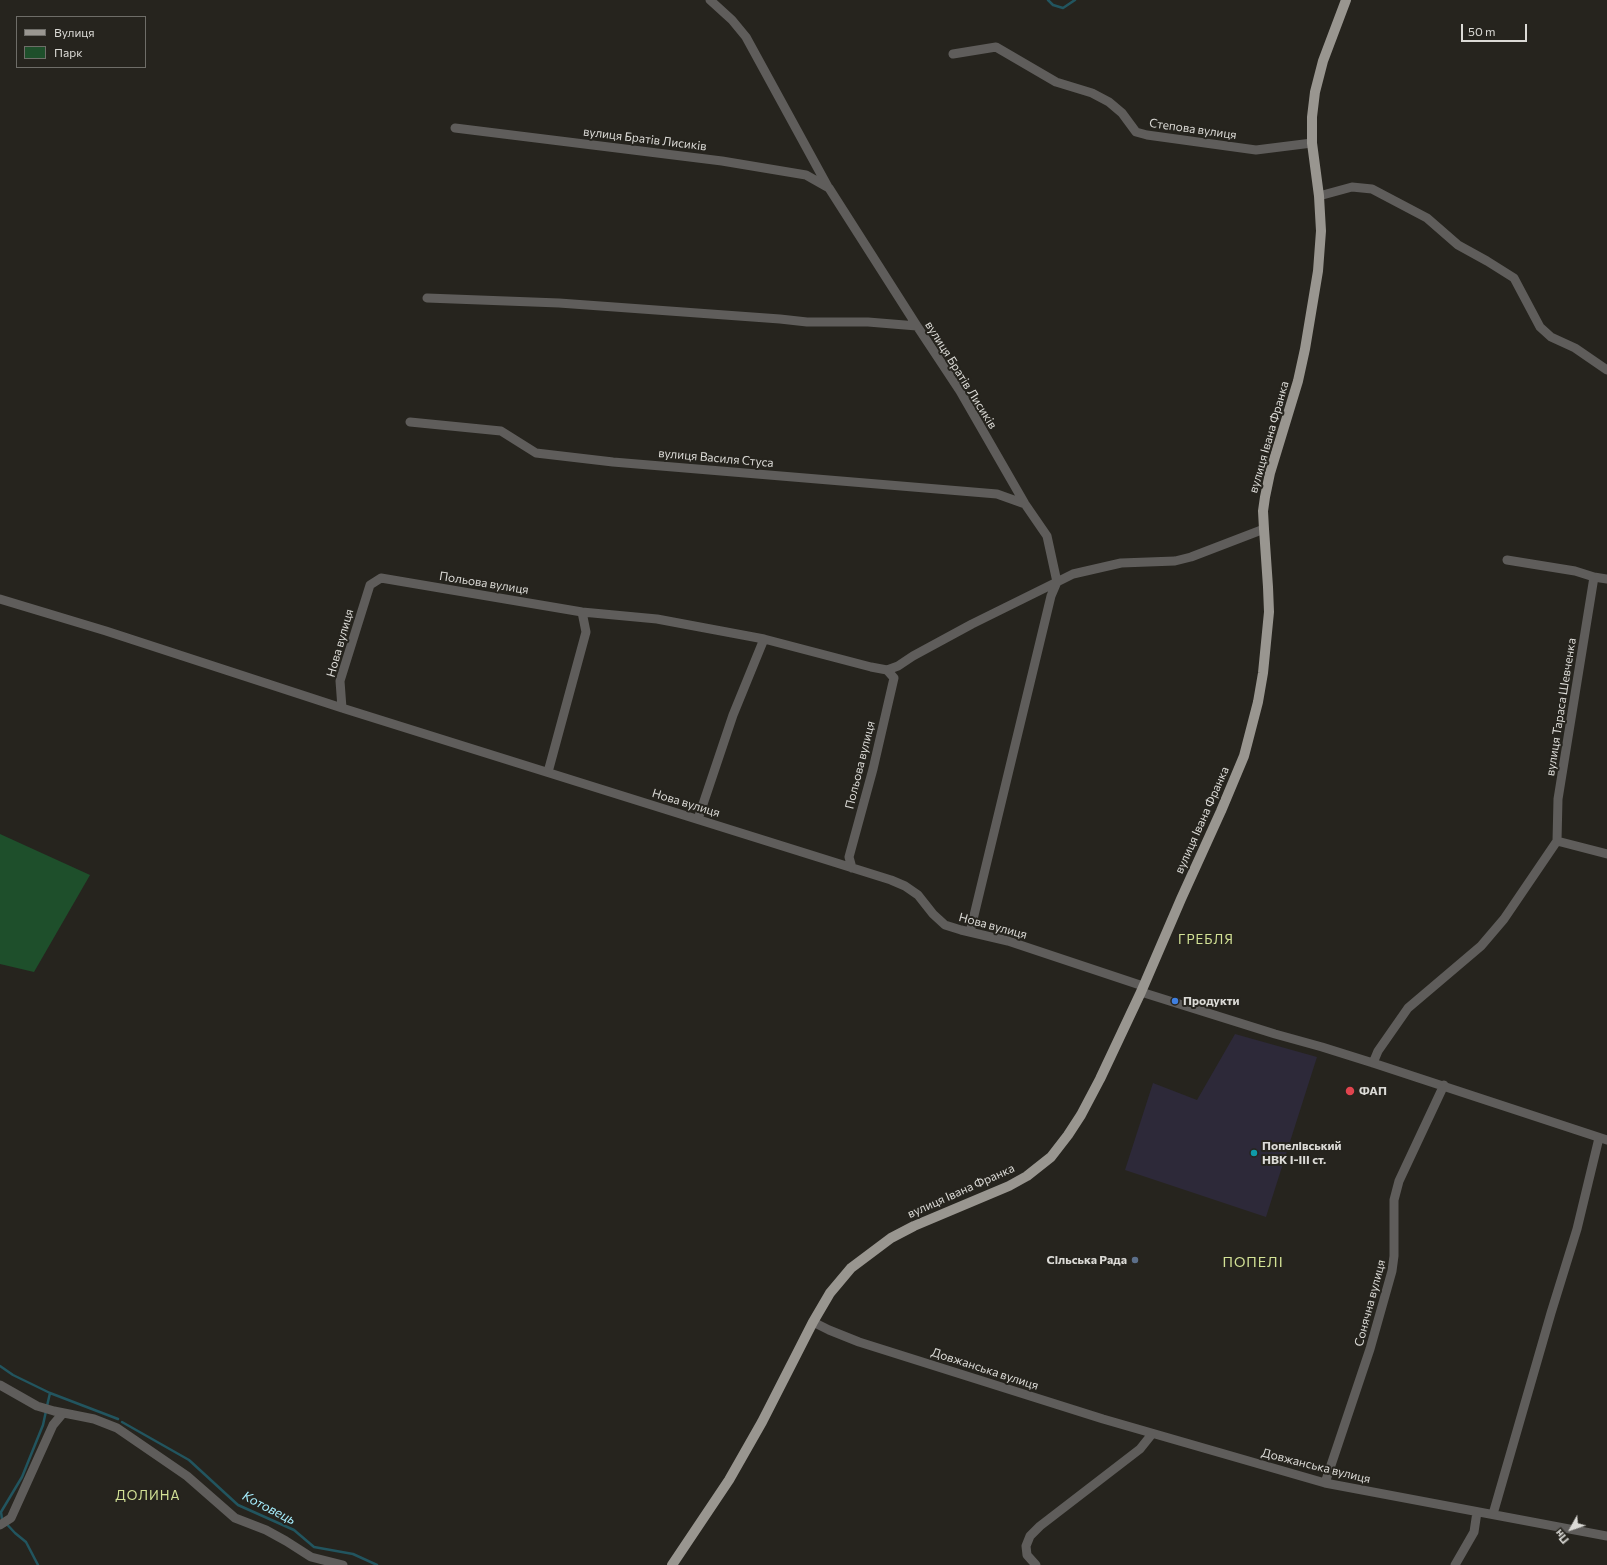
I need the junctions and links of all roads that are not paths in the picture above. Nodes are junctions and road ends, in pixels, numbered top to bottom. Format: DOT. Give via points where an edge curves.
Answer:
graph roads {
  1 [pos="710,0"];
  2 [pos="1346,0"];
  3 [pos="953,54"];
  4 [pos="455,128"];
  5 [pos="1312,143"];
  6 [pos="829,188"];
  7 [pos="1319,196"];
  8 [pos="427,298"];
  9 [pos="917,326"];
  10 [pos="1607,370"];
  11 [pos="410,422"];
  12 [pos="1024,504"];
  13 [pos="1264,529"];
  14 [pos="1507,560"];
  15 [pos="381,578"];
  16 [pos="1594,578"];
  17 [pos="1607,579"];
  18 [pos="1057,582"];
  19 [pos="0,599"];
  20 [pos="582,612"];
  21 [pos="764,639"];
  22 [pos="898,666"];
  23 [pos="887,670"];
  24 [pos="894,678"];
  25 [pos="342,708"];
  26 [pos="548,772"];
  27 [pos="698,819"];
  28 [pos="1557,841"];
  29 [pos="1607,854"];
  30 [pos="852,868"];
  31 [pos="970,932"];
  32 [pos="1142,989"];
  33 [pos="1373,1063"];
  34 [pos="1444,1085"];
  35 [pos="1603,1139"];
  36 [pos="813,1322"];
  37 [pos="0,1384"];
  38 [pos="59,1412"];
  39 [pos="1152,1434"];
  40 [pos="1325,1482"];
  41 [pos="1477,1512"];
  42 [pos="1493,1514"];
  43 [pos="4,1523"];
  44 [pos="1607,1536"];
  45 [pos="343,1565"];
  46 [pos="672,1565"];
  47 [pos="1036,1565"];
  48 [pos="1455,1565"];
  1 -- 6 [label="street, вулиця Братів Лисиків" via="746,37"];
  2 -- 5 [label="main road, вулиця Івана Франка" via="1323,61 1315,92"];
  3 -- 5 [label="street, Степова вулиця" via="996,47 1056,82 1092,93 1109,102 1122,112 1136,132 1147,135 1256,150"];
  4 -- 6 [label="street, вулиця Братів Лисиків" via="722,161 806,175"];
  5 -- 7 [label="main road, вулиця Івана Франка"];
  6 -- 9 [label="street, вулиця Братів Лисиків"];
  7 -- 10 [label="street" via="1352,187 1372,189 1428,218 1458,245 1514,278 1540,327 1551,337 1575,348"];
  7 -- 13 [label="main road, вулиця Івана Франка" via="1321,230 1318,271 1298,381 1270,473 1263,511"];
  8 -- 9 [label="street" via="559,303 807,322 868,322"];
  9 -- 12 [label="street, вулиця Братів Лисиків" via="960,390"];
  11 -- 12 [label="street, вулиця Василя Стуса" via="501,431 536,453 997,494"];
  12 -- 18 [label="street, вулиця Братів Лисиків" via="1047,536"];
  13 -- 18 [label="street" via="1191,557 1175,561 1121,563 1092,568"];
  13 -- 32 [label="main road, вулиця Івана Франка" via="1268,612 1263,673 1253,724 1244,756 1221,811"];
  14 -- 16 [label="street" via="1575,571"];
  15 -- 20 [label="street, Польова вулиця"];
  15 -- 25 [label="street, Нова вулиця" via="370,585 340,681"];
  16 -- 17 [label="street"];
  16 -- 28 [label="street, вулиця Тараса Шевченка" via="1558,798"];
  18 -- 22 [label="street" via="972,624"];
  18 -- 31 [label="street" via="1049,604"];
  19 -- 25 [label="street"];
  20 -- 21 [label="street, Польова вулиця" via="657,619"];
  20 -- 26 [label="street" via="586,632"];
  21 -- 23 [label="street, Польова вулиця"];
  21 -- 27 [label="street" via="733,715"];
  22 -- 23 [label="street"];
  22 -- 24 [label="street, Польова вулиця"];
  23 -- 24 [label="street"];
  24 -- 30 [label="street, Польова вулиця" via="849,857"];
  25 -- 26 [label="street, Нова вулиця"];
  26 -- 27 [label="street, Нова вулиця"];
  27 -- 30 [label="street, Нова вулиця"];
  28 -- 29 [label="street"];
  28 -- 33 [label="street" via="1504,919 1481,946 1408,1008 1378,1051"];
  30 -- 31 [label="street, Нова вулиця" via="905,886 918,895 945,925"];
  31 -- 32 [label="street, Нова вулиця" via="1008,942"];
  32 -- 33 [label="street" via="1274,1034"];
  32 -- 36 [label="main road, вулиця Івана Франка" via="1084,1109 1051,1157 1009,1186 914,1226 892,1238 851,1268 830,1293"];
  33 -- 34 [label="street"];
  34 -- 35 [label="street"];
  34 -- 40 [label="street, Сонячна вулиця" via="1399,1181 1394,1200 1392,1271 1370,1350"];
  35 -- 42 [label="street"];
  36 -- 39 [label="street, Довжанська вулиця" via="859,1342"];
  36 -- 46 [label="main road, вулиця Івана Франка" via="729,1480"];
  37 -- 38 [label="street" via="37,1406"];
  38 -- 43 [label="street" via="11,1518"];
  38 -- 45 [label="street" via="94,1419 116,1428 187,1476 235,1518 266,1530 311,1557"];
  39 -- 40 [label="street, Довжанська вулиця"];
  39 -- 47 [label="street" via="1140,1449 1030,1536 1026,1546 1028,1555"];
  40 -- 41 [label="street, Довжанська вулиця"];
  41 -- 42 [label="street, Довжанська вулиця"];
  41 -- 48 [label="street" via="1474,1532"];
  42 -- 44 [label="street, Довжанська вулиця"];
}
